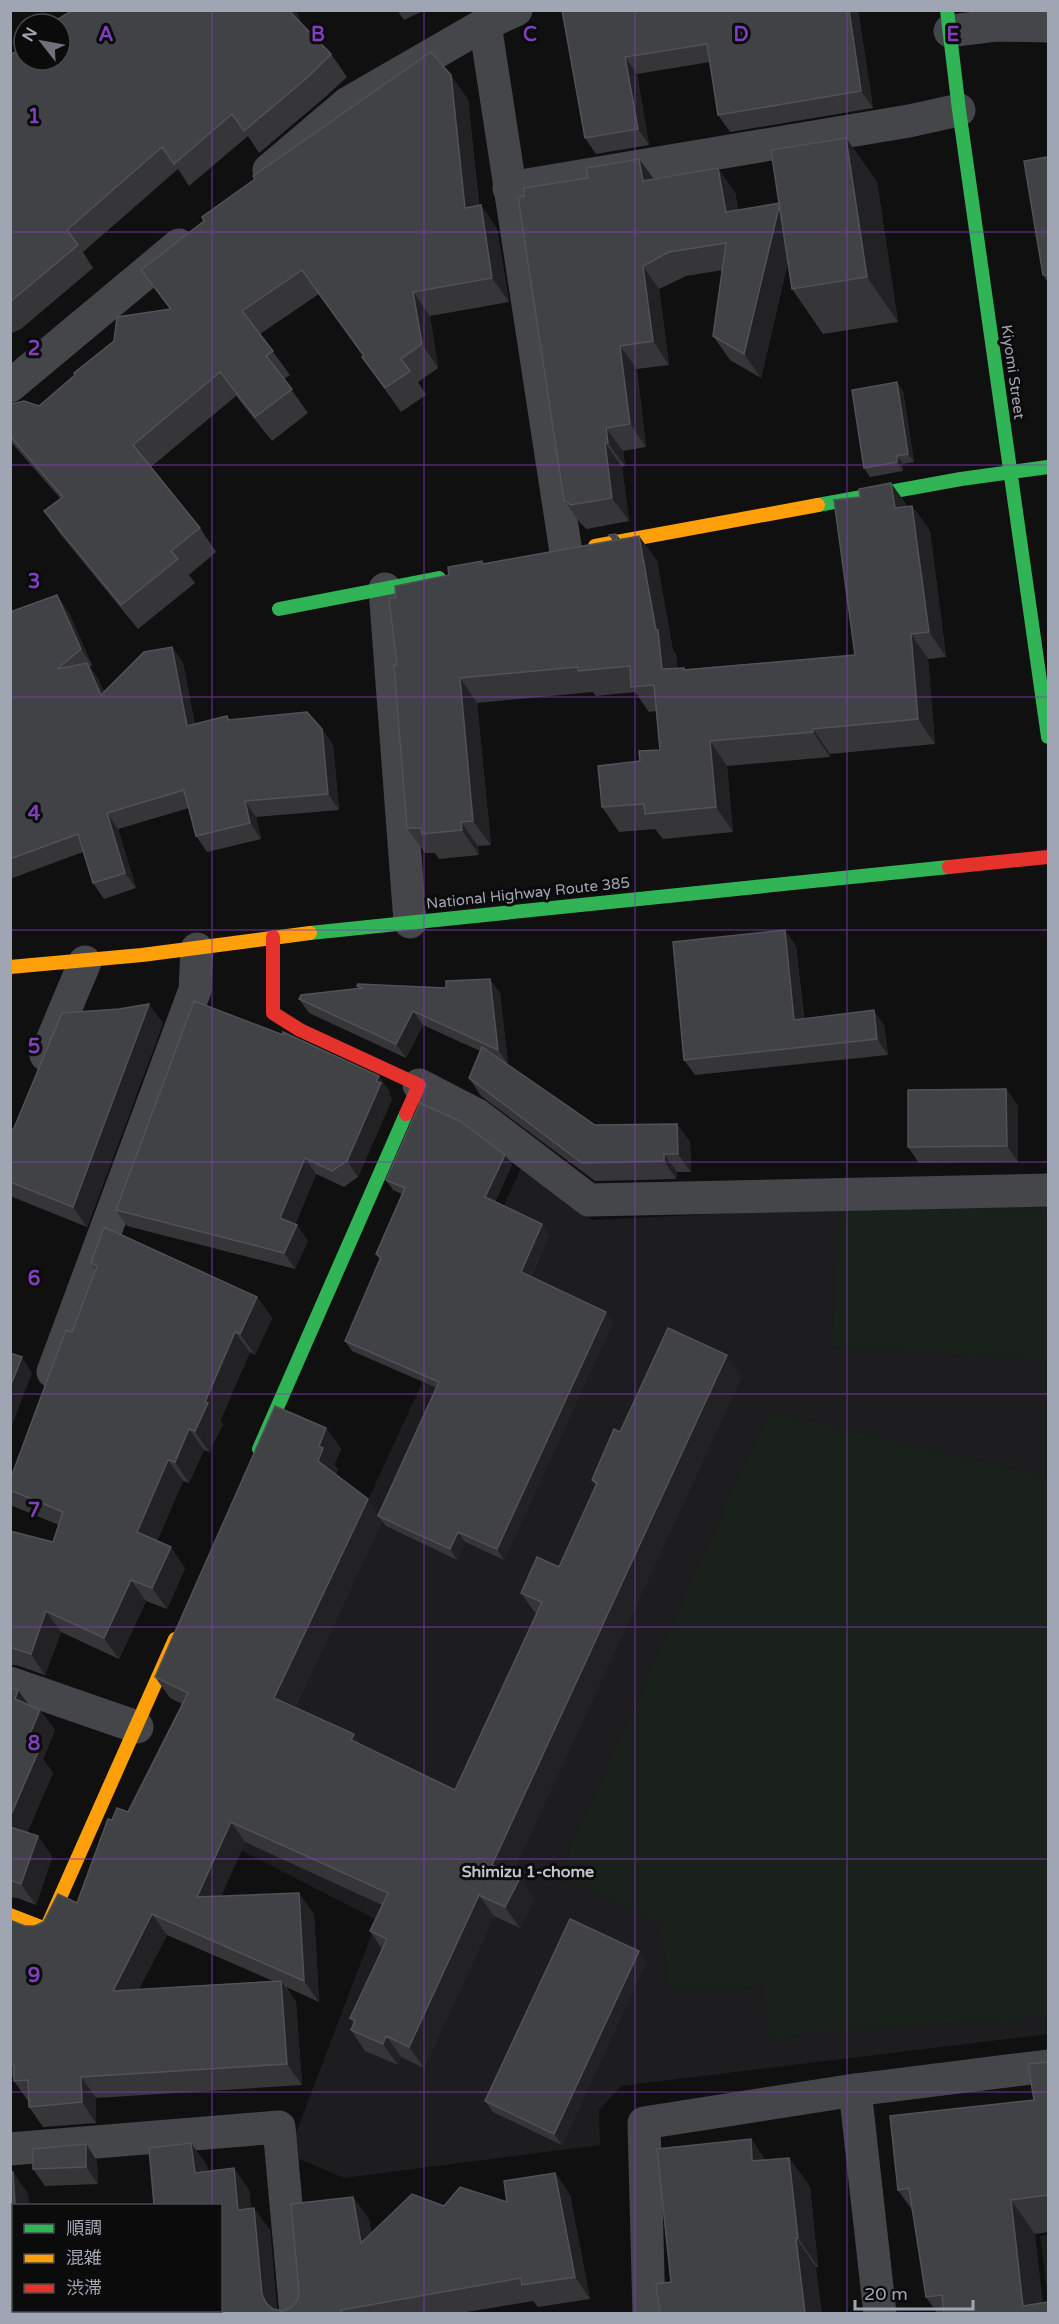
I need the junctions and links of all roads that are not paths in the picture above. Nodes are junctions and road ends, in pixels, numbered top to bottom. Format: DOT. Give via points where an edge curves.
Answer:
graph roads {
  1 [pos="516,10"];
  2 [pos="949,21"];
  3 [pos="484,24"];
  4 [pos="1048,26"];
  5 [pos="958,110"];
  6 [pos="248,187"];
  7 [pos="509,188"];
  8 [pos="202,226"];
  9 [pos="10,386"];
  10 [pos="1048,466"];
  11 [pos="1010,471"];
  12 [pos="561,553"];
  13 [pos="453,575"];
  14 [pos="385,589"];
  15 [pos="279,609"];
  16 [pos="1048,737"];
  17 [pos="1048,857"];
  18 [pos="410,922"];
  19 [pos="273,937"];
  20 [pos="197,949"];
  21 [pos="85,962"];
  22 [pos="10,967"];
  23 [pos="419,1085"];
  24 [pos="33,1087"];
  25 [pos="1048,1190"];
  26 [pos="43,1397"];
  27 [pos="252,1466"];
  28 [pos="180,1629"];
  29 [pos="10,1683"];
  30 [pos="137,1726"];
  31 [pos="10,1915"];
  32 [pos="1048,2066"];
  33 [pos="855,2090"];
  34 [pos="10,2149"];
  35 [pos="296,2313"];
  36 [pos="649,2313"];
  37 [pos="880,2313"];
  1 -- 3 [label="street"];
  2 -- 4 [label="street"];
  2 -- 5 [label="main road, Kiyomi Street"];
  3 -- 6 [label="street" via="348,103"];
  3 -- 7 [label="street"];
  5 -- 7 [label="street"];
  5 -- 11 [label="main road, Kiyomi Street"];
  7 -- 12 [label="street"];
  8 -- 9 [label="street"];
  10 -- 11 [label="main road"];
  11 -- 12 [label="main road"];
  11 -- 16 [label="main road, Kiyomi Street"];
  13 -- 14 [label="main road"];
  14 -- 15 [label="main road"];
  14 -- 18 [label="street"];
  17 -- 18 [label="main road, National Highway Route 385"];
  18 -- 19 [label="main road, National Highway Route 385"];
  19 -- 20 [label="main road, National Highway Route 385"];
  19 -- 23 [label="main road" via="273,1012 300,1030"];
  20 -- 21 [label="main road, National Highway Route 385"];
  20 -- 26 [label="street" via="195,990"];
  21 -- 22 [label="main road, National Highway Route 385"];
  21 -- 24 [label="street"];
  23 -- 25 [label="street" via="477,1115 589,1200"];
  23 -- 27 [label="main road"];
  28 -- 30 [label="main road"];
  29 -- 30 [label="street"];
  30 -- 31 [label="main road" via="46,1929"];
  32 -- 33 [label="street"];
  33 -- 36 [label="street" via="644,2123"];
  33 -- 37 [label="street"];
  34 -- 35 [label="street" via="279,2127"];
}
